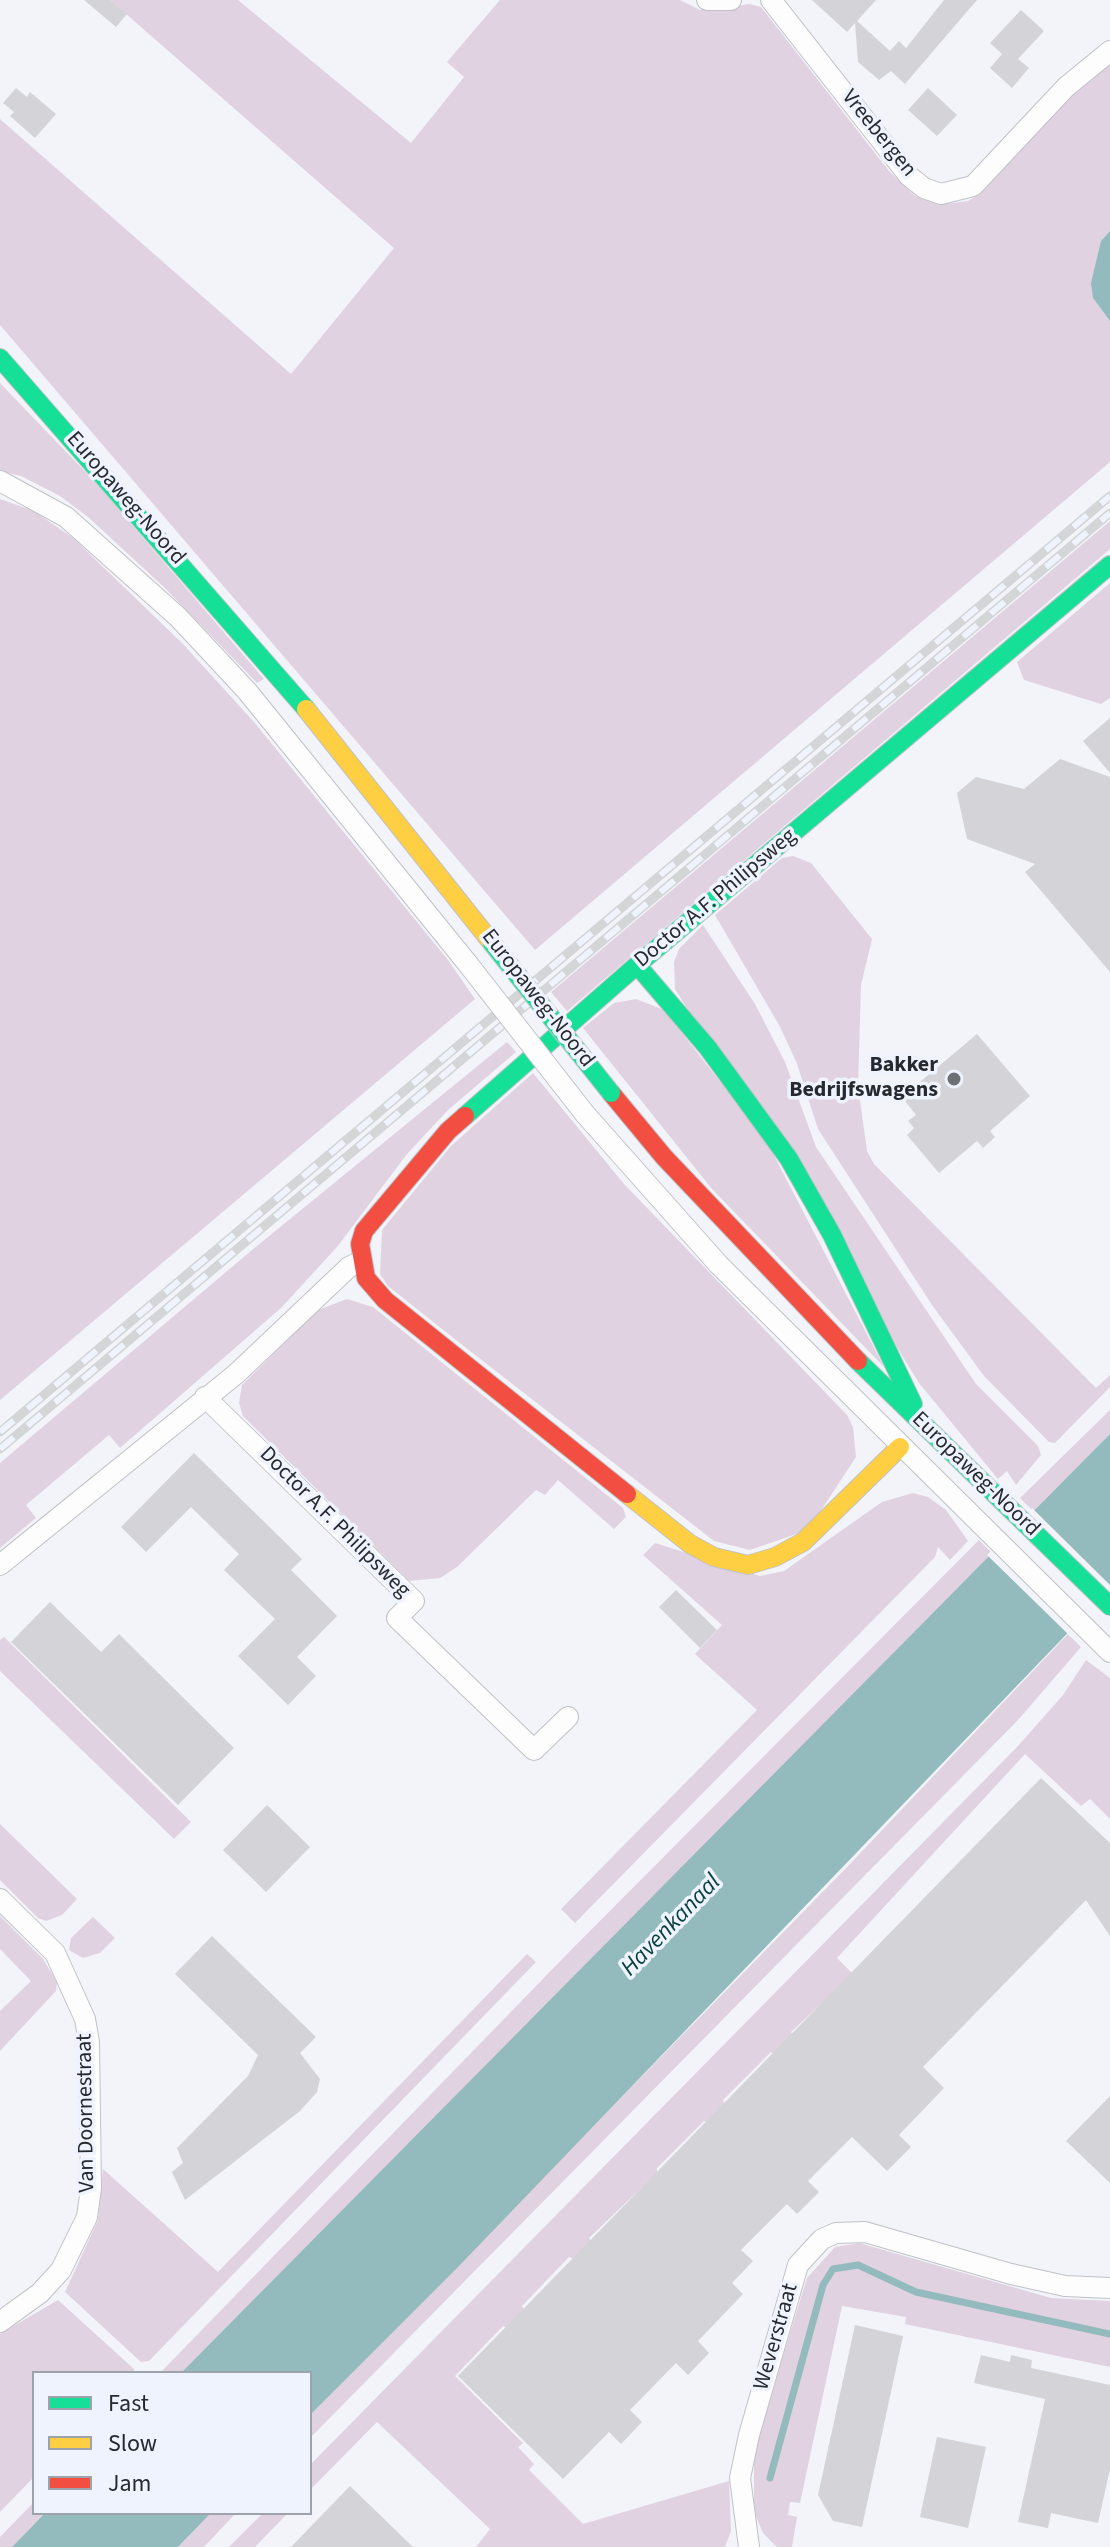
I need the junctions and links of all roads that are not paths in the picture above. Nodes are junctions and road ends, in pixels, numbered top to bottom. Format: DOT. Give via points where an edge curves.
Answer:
graph roads {
  1 [pos="707,0"];
  2 [pos="731,0"];
  3 [pos="771,0"];
  4 [pos="1110,51"];
  5 [pos="0,358"];
  6 [pos="0,481"];
  7 [pos="1110,565"];
  8 [pos="637,965"];
  9 [pos="361,1261"];
  10 [pos="205,1397"];
  11 [pos="923,1424"];
  12 [pos="900,1447"];
  13 [pos="0,1565"];
  14 [pos="1110,1606"];
  15 [pos="1110,1652"];
  16 [pos="568,1717"];
  17 [pos="0,1899"];
  18 [pos="1110,2288"];
  19 [pos="0,2322"];
  20 [pos="749,2547"];
  1 -- 2 [label="street"];
  3 -- 4 [label="street, Vreebergen" via="909,176 941,194 973,186 1066,87"];
  5 -- 11 [label="main road, Europaweg-Noord, bridge" via="267,661 611,1093 744,1244"];
  6 -- 12 [label="street, Europaweg-Noord, bridge" via="66,517 178,617 247,691 585,1114 719,1265"];
  7 -- 8 [label="main road, Doctor A.F. Philipsweg"];
  8 -- 9 [label="main road, Doctor A.F. Philipsweg" via="448,1131 364,1231"];
  8 -- 11 [label="main road" via="708,1048 789,1159 832,1235"];
  9 -- 10 [label="street"];
  9 -- 12 [label="main road" via="371,1287 385,1300 690,1544 714,1557 748,1565 803,1542"];
  10 -- 13 [label="street"];
  10 -- 16 [label="street, Doctor A.F. Philipsweg" via="414,1601 397,1618 534,1750"];
  11 -- 14 [label="main road, Europaweg-Noord"];
  12 -- 15 [label="street, Europaweg-Noord"];
  17 -- 19 [label="street, Van Doornestraat" via="55,1953 85,2019 91,2188 87,2217 61,2270"];
  18 -- 20 [label="street, Weverstraat" via="1065,2286 1011,2274 865,2232 822,2239 798,2265 749,2435 740,2478"];
}
